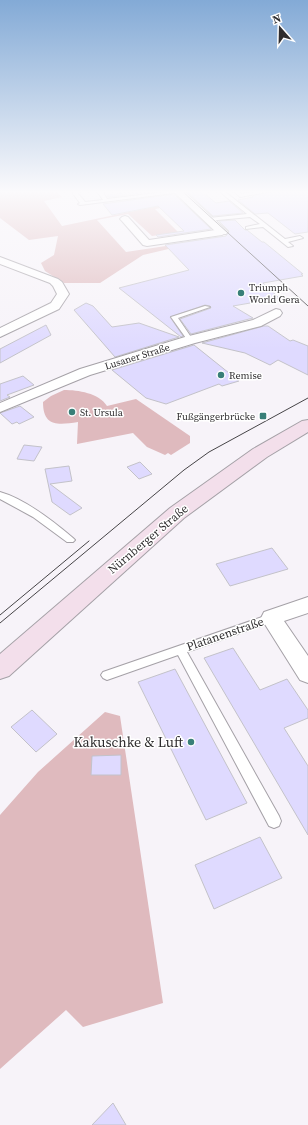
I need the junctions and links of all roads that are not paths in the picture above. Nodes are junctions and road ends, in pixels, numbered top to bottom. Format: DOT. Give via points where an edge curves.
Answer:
graph roads {
  1 [pos="286,244"];
  2 [pos="290,246"];
  3 [pos="0,260"];
  4 [pos="207,307"];
  5 [pos="276,312"];
  6 [pos="0,333"];
  7 [pos="190,340"];
  8 [pos="0,408"];
  9 [pos="308,425"];
  10 [pos="0,495"];
  11 [pos="70,540"];
  12 [pos="308,605"];
  13 [pos="271,618"];
  14 [pos="180,649"];
  15 [pos="0,668"];
  16 [pos="308,674"];
  17 [pos="107,675"];
  18 [pos="274,821"];
  1 -- 2 [label="lane"];
  3 -- 6 [label="street" via="54,281 63,294 55,306"];
  4 -- 7 [label="lane" via="174,317"];
  5 -- 7 [label="street, Lusaner Straße" via="257,322"];
  7 -- 8 [label="street, Lusaner Straße" via="85,372"];
  9 -- 15 [label="main road, Nürnberger Straße" via="260,454 178,513"];
  10 -- 11 [label="lane" via="42,517"];
  12 -- 13 [label="street, Platanenstraße"];
  13 -- 14 [label="lane, Platanenstraße"];
  13 -- 16 [label="street, Platanenstraße"];
  14 -- 17 [label="lane, Platanenstraße"];
  14 -- 18 [label="lane"];
}
